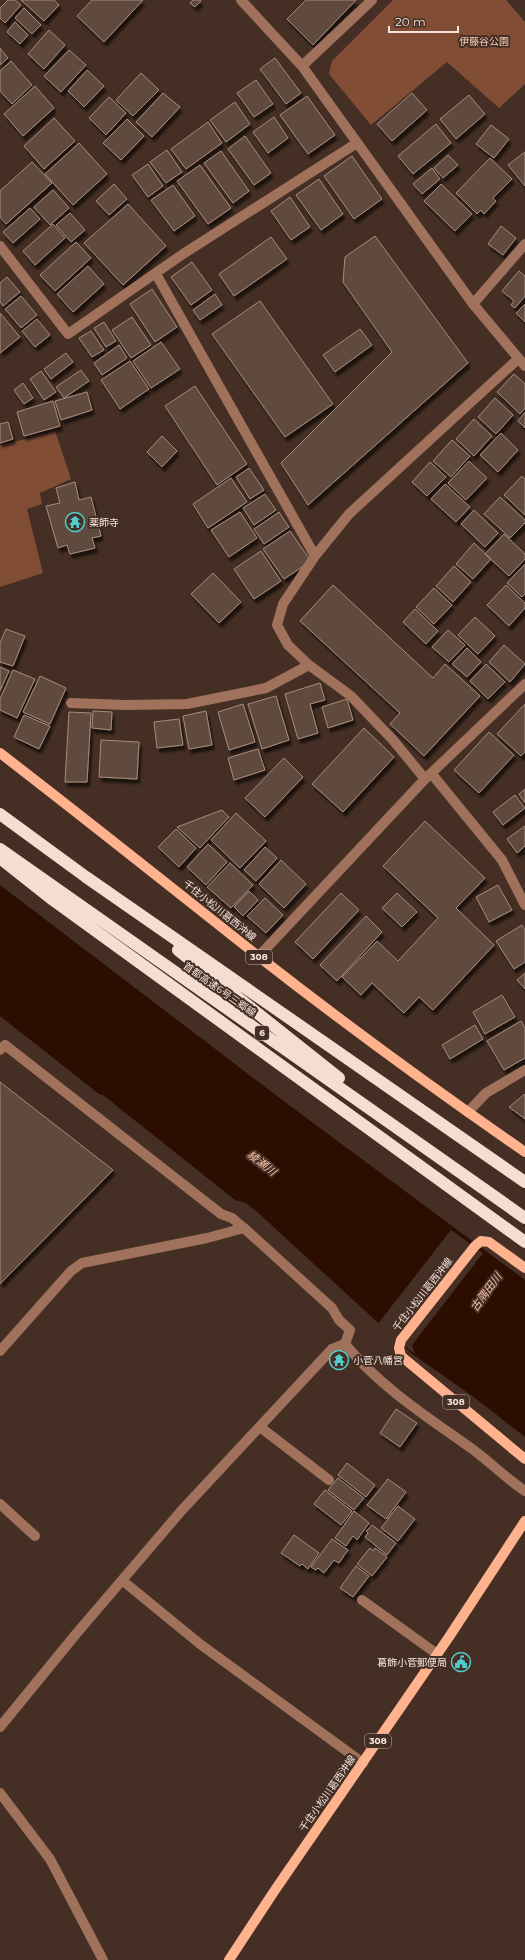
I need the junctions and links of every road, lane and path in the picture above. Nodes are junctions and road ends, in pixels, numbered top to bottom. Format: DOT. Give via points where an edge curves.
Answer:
graph roads {
  1 [pos="241,0"];
  2 [pos="372,0"];
  3 [pos="302,66"];
  4 [pos="357,143"];
  5 [pos="525,244"];
  6 [pos="0,246"];
  7 [pos="156,274"];
  8 [pos="473,304"];
  9 [pos="522,362"];
  10 [pos="315,556"];
  11 [pos="309,665"];
  12 [pos="525,684"];
  13 [pos="71,703"];
  14 [pos="0,753"];
  15 [pos="428,776"];
  16 [pos="0,814"];
  17 [pos="0,849"];
  18 [pos="0,858"];
  19 [pos="86,877"];
  20 [pos="525,905"];
  21 [pos="259,956"];
  22 [pos="0,1050"];
  23 [pos="525,1070"];
  24 [pos="468,1112"];
  25 [pos="525,1152"];
  26 [pos="525,1182"];
  27 [pos="525,1218"];
  28 [pos="525,1226"];
  29 [pos="244,1228"];
  30 [pos="525,1242"];
  31 [pos="525,1268"];
  32 [pos="345,1344"];
  33 [pos="0,1351"];
  34 [pos="260,1427"];
  35 [pos="525,1459"];
  36 [pos="329,1480"];
  37 [pos="525,1491"];
  38 [pos="0,1504"];
  39 [pos="525,1521"];
  40 [pos="35,1536"];
  41 [pos="123,1581"];
  42 [pos="362,1600"];
  43 [pos="437,1654"];
  44 [pos="0,1727"];
  45 [pos="363,1763"];
  46 [pos="0,1793"];
  47 [pos="103,1960"];
  48 [pos="229,1960"];
  1 -- 3 [label="street"];
  2 -- 3 [label="street"];
  3 -- 4 [label="street"];
  4 -- 7 [label="street" via="183,254"];
  4 -- 8 [label="street"];
  5 -- 8 [label="street"];
  6 -- 7 [label="street" via="68,334"];
  7 -- 10 [label="street"];
  8 -- 9 [label="street"];
  9 -- 10 [label="street" via="349,514"];
  10 -- 11 [label="street" via="283,604 277,625 288,645"];
  11 -- 13 [label="street" via="266,688 187,704"];
  11 -- 15 [label="street" via="351,696"];
  12 -- 15 [label="street"];
  14 -- 21 [label="main road, 千住小松川葛西沖線 / 308"];
  15 -- 20 [label="street" via="502,860"];
  15 -- 21 [label="street"];
  16 -- 19 [label="highway, 首都高速6号三郷線"];
  17 -- 27 [label="highway, 首都高速6号三郷線 / 6"];
  18 -- 30 [label="highway" via="53,900"];
  19 -- 26 [label="highway, 首都高速6号三郷線"];
  19 -- 28 [label="highway"];
  21 -- 24 [label="main road, 千住小松川葛西沖線 / 308"];
  22 -- 29 [label="street" via="5,1045 221,1214 232,1218"];
  23 -- 24 [label="street" via="486,1094"];
  24 -- 25 [label="main road, 千住小松川葛西沖線 / 308"];
  29 -- 32 [label="street" via="332,1308 339,1320 350,1330"];
  29 -- 33 [label="street" via="82,1263 71,1270"];
  31 -- 35 [label="main road, 千住小松川葛西沖線 / 308" via="489,1242 481,1241 401,1340 399,1348 401,1356"];
  32 -- 34 [label="street" via="332,1349"];
  32 -- 37 [label="street" via="361,1364 397,1395"];
  34 -- 36 [label="street"];
  34 -- 41 [label="street" via="193,1498"];
  38 -- 40 [label="street"];
  39 -- 43 [label="main road, 千住小松川葛西沖線 / 308"];
  41 -- 44 [label="street"];
  41 -- 45 [label="street" via="200,1644"];
  42 -- 43 [label="street"];
  43 -- 45 [label="main road, 千住小松川葛西沖線 / 308"];
  45 -- 48 [label="main road, 千住小松川葛西沖線 / 308"];
  46 -- 47 [label="street" via="50,1859"];
}
